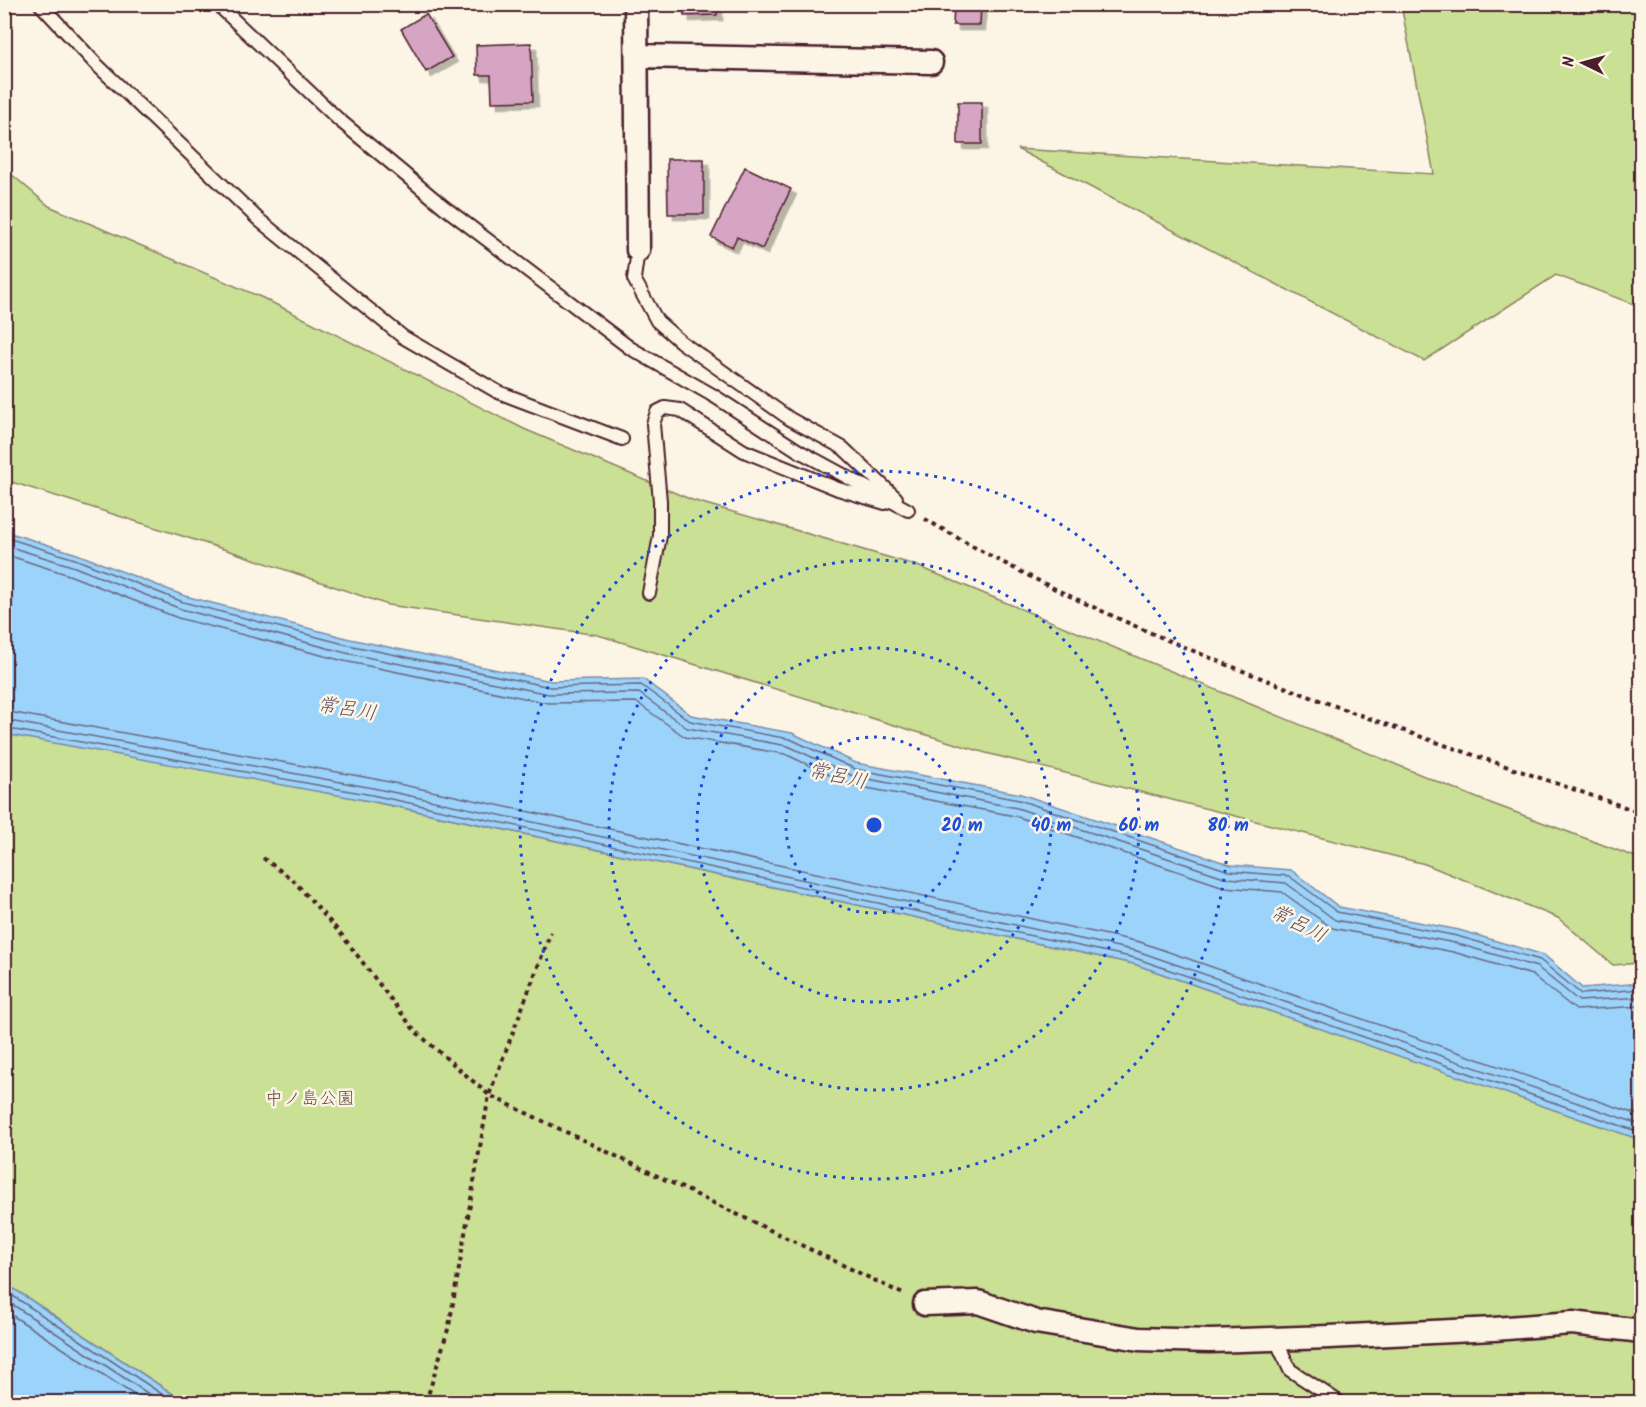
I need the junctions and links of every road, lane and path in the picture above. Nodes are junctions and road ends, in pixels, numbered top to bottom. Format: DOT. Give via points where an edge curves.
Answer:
graph roads {
  1 [pos="40,4"];
  2 [pos="217,4"];
  3 [pos="636,4"];
  4 [pos="637,56"];
  5 [pos="931,62"];
  6 [pos="638,250"];
  7 [pos="622,439"];
  8 [pos="908,510"];
  9 [pos="649,593"];
  10 [pos="1641,813"];
  11 [pos="263,858"];
  12 [pos="551,932"];
  13 [pos="489,1095"];
  14 [pos="925,1304"];
  15 [pos="1641,1331"];
  16 [pos="1275,1338"];
  17 [pos="426,1402"];
  18 [pos="1339,1402"];
  1 -- 7 [label="lane" via="95,63 259,220 403,337 498,392"];
  2 -- 8 [label="lane" via="338,119 426,193 630,348 799,450"];
  3 -- 4 [label="street"];
  4 -- 5 [label="street"];
  4 -- 6 [label="street"];
  6 -- 8 [label="lane" via="634,279 657,321 790,419 843,448"];
  8 -- 9 [label="lane" via="786,469 744,451 680,410 665,408 657,412 653,424 660,536"];
  8 -- 10 [label="path" via="982,553 1104,611 1289,691"];
  11 -- 13 [label="path" via="293,880 341,934 415,1031"];
  12 -- 13 [label="path"];
  13 -- 14 [label="path"];
  13 -- 17 [label="path" via="449,1326"];
  14 -- 16 [label="street" via="978,1302 1036,1322 1139,1339"];
  15 -- 16 [label="street" via="1572,1323"];
  16 -- 18 [label="lane" via="1290,1370"];
}
